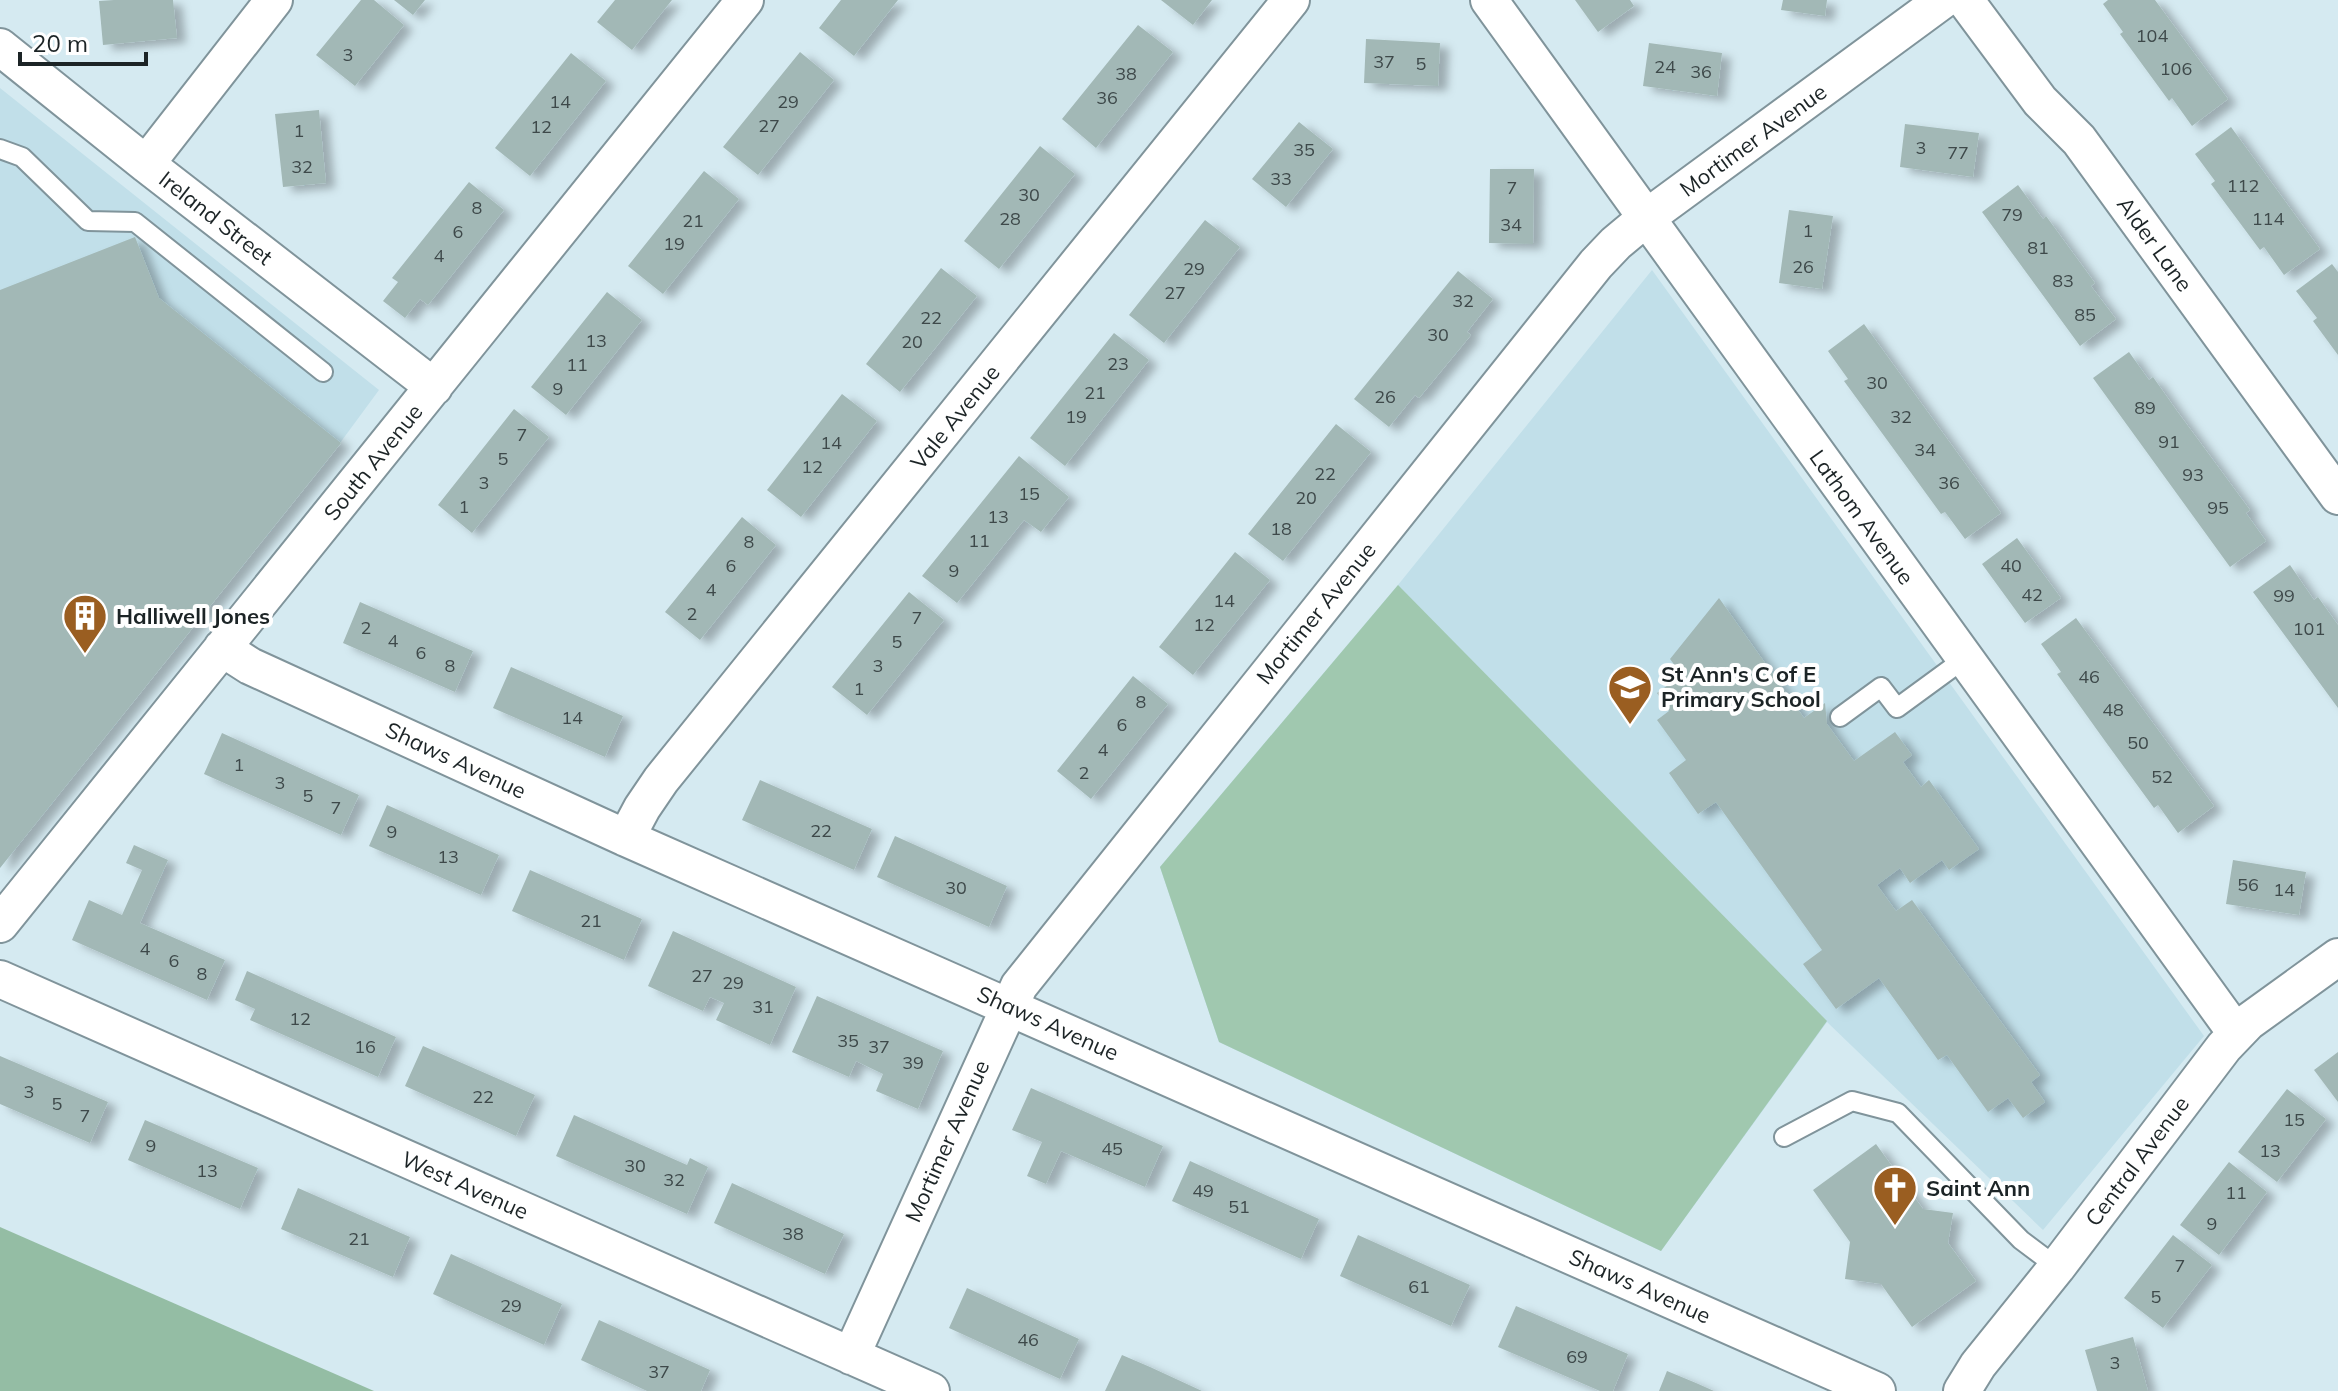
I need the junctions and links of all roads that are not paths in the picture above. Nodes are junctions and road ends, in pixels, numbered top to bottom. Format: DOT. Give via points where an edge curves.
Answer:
graph roads {
  1 [pos="274,0"];
  2 [pos="745,0"];
  3 [pos="1291,0"];
  4 [pos="1489,0"];
  5 [pos="1943,0"];
  6 [pos="1965,0"];
  7 [pos="0,47"];
  8 [pos="0,149"];
  9 [pos="146,164"];
  10 [pos="1646,218"];
  11 [pos="323,372"];
  12 [pos="434,387"];
  13 [pos="2338,496"];
  14 [pos="222,648"];
  15 [pos="1964,659"];
  16 [pos="1840,717"];
  17 [pos="626,838"];
  18 [pos="0,924"];
  19 [pos="2338,957"];
  20 [pos="0,979"];
  21 [pos="1008,1006"];
  22 [pos="2236,1033"];
  23 [pos="1784,1137"];
  24 [pos="2057,1267"];
  25 [pos="851,1356"];
  26 [pos="931,1391"];
  27 [pos="1877,1391"];
  28 [pos="1962,1391"];
  1 -- 9 [label="street"];
  2 -- 12 [label="street, South Avenue"];
  3 -- 17 [label="street, Vale Avenue" via="661,780"];
  4 -- 10 [label="street, Lathom Avenue"];
  5 -- 10 [label="street, Mortimer Avenue"];
  6 -- 13 [label="street, Alder Lane" via="2040,101 2079,140"];
  7 -- 9 [label="street, Ireland Street"];
  8 -- 11 [label="lane" via="22,157 88,221 135,222"];
  9 -- 12 [label="street, Ireland Street"];
  10 -- 15 [label="street, Lathom Avenue"];
  10 -- 21 [label="street, Mortimer Avenue" via="1596,264 1044,951"];
  12 -- 14 [label="street, South Avenue"];
  14 -- 17 [label="street, Shaws Avenue" via="250,666"];
  14 -- 18 [label="street, South Avenue"];
  15 -- 16 [label="lane" via="1897,708 1881,687"];
  15 -- 22 [label="street, Lathom Avenue"];
  17 -- 21 [label="street, Shaws Avenue"];
  19 -- 22 [label="street, Central Avenue"];
  20 -- 25 [label="street, West Avenue"];
  21 -- 25 [label="street, Mortimer Avenue"];
  21 -- 27 [label="street, Shaws Avenue"];
  22 -- 24 [label="street, Central Avenue"];
  23 -- 24 [label="lane" via="1852,1101 1898,1113 2021,1240"];
  24 -- 28 [label="street, Central Avenue"];
  25 -- 26 [label="street, West Avenue"];
}
